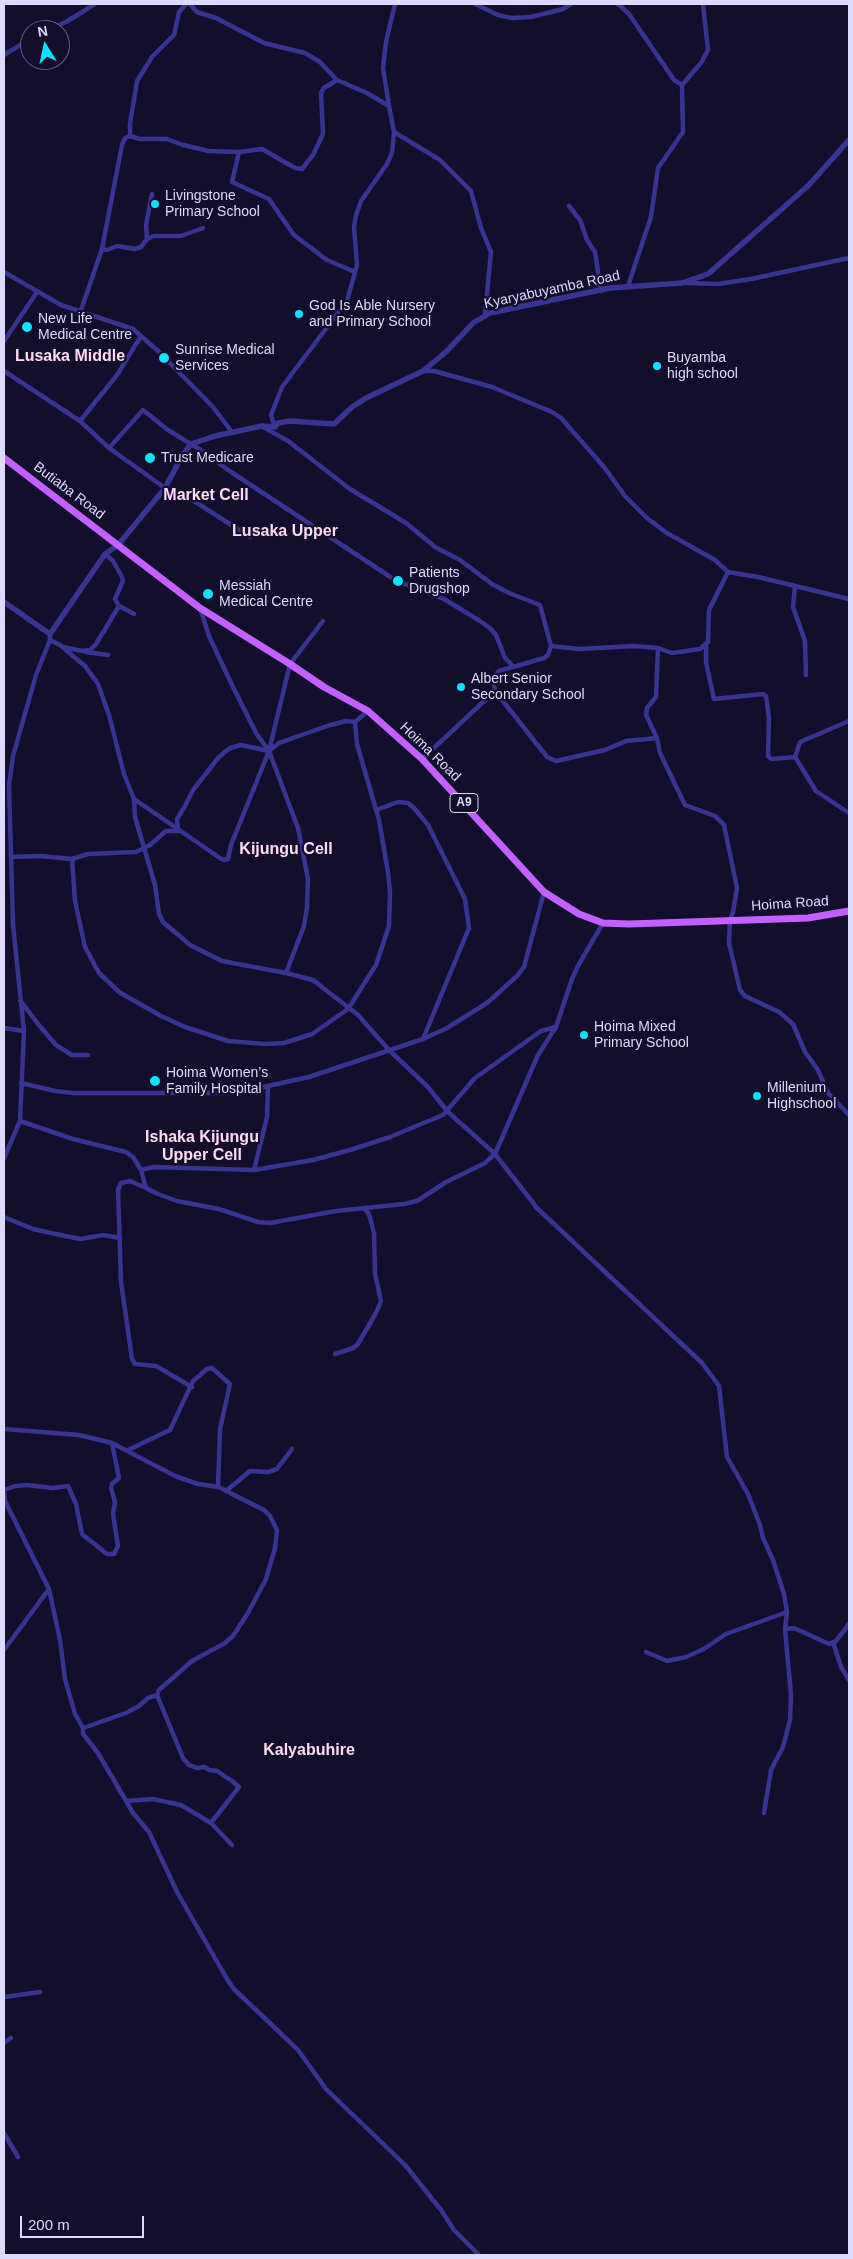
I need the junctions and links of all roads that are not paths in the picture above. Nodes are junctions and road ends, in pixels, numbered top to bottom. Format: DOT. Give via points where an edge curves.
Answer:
graph roads {
  1 [pos="95,4"];
  2 [pos="186,4"];
  3 [pos="190,4"];
  4 [pos="196,4"];
  5 [pos="395,4"];
  6 [pos="475,4"];
  7 [pos="572,4"];
  8 [pos="618,4"];
  9 [pos="704,4"];
  10 [pos="197,12"];
  11 [pos="69,20"];
  12 [pos="20,45"];
  13 [pos="4,55"];
  14 [pos="337,80"];
  15 [pos="682,85"];
  16 [pos="389,106"];
  17 [pos="394,132"];
  18 [pos="130,136"];
  19 [pos="849,140"];
  20 [pos="239,152"];
  21 [pos="152,194"];
  22 [pos="569,206"];
  23 [pos="202,228"];
  24 [pos="147,239"];
  25 [pos="102,250"];
  26 [pos="849,258"];
  27 [pos="4,272"];
  28 [pos="355,272"];
  29 [pos="682,283"];
  30 [pos="628,286"];
  31 [pos="601,291"];
  32 [pos="37,292"];
  33 [pos="80,313"];
  34 [pos="485,315"];
  35 [pos="141,336"];
  36 [pos="4,341"];
  37 [pos="423,370"];
  38 [pos="4,371"];
  39 [pos="80,421"];
  40 [pos="262,426"];
  41 [pos="275,427"];
  42 [pos="232,432"];
  43 [pos="191,444"];
  44 [pos="109,448"];
  45 [pos="4,458"];
  46 [pos="165,488"];
  47 [pos="250,537"];
  48 [pos="118,545"];
  49 [pos="105,554"];
  50 [pos="728,572"];
  51 [pos="795,586"];
  52 [pos="849,599"];
  53 [pos="4,602"];
  54 [pos="119,606"];
  55 [pos="200,608"];
  56 [pos="134,614"];
  57 [pos="323,621"];
  58 [pos="50,637"];
  59 [pos="551,646"];
  60 [pos="706,646"];
  61 [pos="62,647"];
  62 [pos="658,648"];
  63 [pos="82,651"];
  64 [pos="108,655"];
  65 [pos="290,664"];
  66 [pos="514,667"];
  67 [pos="806,675"];
  68 [pos="495,691"];
  69 [pos="368,711"];
  70 [pos="849,721"];
  71 [pos="355,722"];
  72 [pos="657,738"];
  73 [pos="269,751"];
  74 [pos="795,757"];
  75 [pos="422,759"];
  76 [pos="134,799"];
  77 [pos="376,810"];
  78 [pos="849,812"];
  79 [pos="4,822"];
  80 [pos="10,822"];
  81 [pos="178,831"];
  82 [pos="145,848"];
  83 [pos="11,857"];
  84 [pos="72,860"];
  85 [pos="544,892"];
  86 [pos="849,911"];
  87 [pos="730,920"];
  88 [pos="603,923"];
  89 [pos="286,973"];
  90 [pos="20,999"];
  91 [pos="348,1009"];
  92 [pos="556,1027"];
  93 [pos="4,1028"];
  94 [pos="24,1031"];
  95 [pos="423,1039"];
  96 [pos="389,1050"];
  97 [pos="88,1056"];
  98 [pos="21,1083"];
  99 [pos="268,1086"];
  100 [pos="448,1112"];
  101 [pos="849,1115"];
  102 [pos="20,1121"];
  103 [pos="495,1154"];
  104 [pos="4,1158"];
  105 [pos="140,1170"];
  106 [pos="254,1170"];
  107 [pos="146,1188"];
  108 [pos="376,1208"];
  109 [pos="365,1209"];
  110 [pos="368,1214"];
  111 [pos="4,1217"];
  112 [pos="120,1238"];
  113 [pos="335,1354"];
  114 [pos="192,1386"];
  115 [pos="4,1428"];
  116 [pos="112,1443"];
  117 [pos="292,1448"];
  118 [pos="128,1450"];
  119 [pos="218,1486"];
  120 [pos="4,1490"];
  121 [pos="226,1491"];
  122 [pos="49,1589"];
  123 [pos="787,1612"];
  124 [pos="849,1624"];
  125 [pos="785,1629"];
  126 [pos="833,1642"];
  127 [pos="4,1650"];
  128 [pos="646,1652"];
  129 [pos="849,1680"];
  130 [pos="157,1695"];
  131 [pos="83,1728"];
  132 [pos="126,1801"];
  133 [pos="764,1813"];
  134 [pos="211,1823"];
  135 [pos="232,1845"];
  136 [pos="40,1992"];
  137 [pos="4,1997"];
  138 [pos="11,2038"];
  139 [pos="4,2043"];
  140 [pos="4,2133"];
  141 [pos="18,2157"];
  142 [pos="479,2255"];
  1 -- 11 [label="street"];
  2 -- 18 [label="street" via="179,12 174,35 139,76"];
  3 -- 10 [label="street"];
  4 -- 10 [label="street"];
  5 -- 16 [label="street" via="384,61"];
  6 -- 7 [label="street" via="512,18 531,17"];
  8 -- 15 [label="street" via="629,14 674,80"];
  9 -- 15 [label="street" via="708,50"];
  10 -- 14 [label="street" via="216,18 264,43 305,53 320,62"];
  12 -- 13 [label="street"];
  14 -- 16 [label="street" via="367,92"];
  14 -- 20 [label="street" via="321,93 323,134 302,169 262,149"];
  15 -- 30 [label="street" via="683,132 658,168 651,217"];
  16 -- 17 [label="street"];
  17 -- 28 [label="street" via="388,164 367,192 356,215"];
  17 -- 34 [label="street" via="440,160 471,191 491,252"];
  18 -- 20 [label="street" via="166,138 209,151"];
  18 -- 25 [label="street" via="122,145"];
  19 -- 29 [label="street, Kyaryabuyamba Road" via="809,185 718,267"];
  20 -- 28 [label="street" via="232,182 269,199 300,239 327,260"];
  21 -- 24 [label="street" via="146,224"];
  22 -- 31 [label="street" via="580,220 595,252"];
  23 -- 24 [label="street" via="181,236"];
  24 -- 25 [label="street" via="135,249 117,246"];
  25 -- 33 [label="street"];
  26 -- 29 [label="street" via="718,284"];
  27 -- 32 [label="street"];
  28 -- 41 [label="street" via="344,306 282,388 271,415"];
  29 -- 30 [label="street, Kyaryabuyamba Road"];
  30 -- 31 [label="street, Kyaryabuyamba Road"];
  31 -- 34 [label="street, Kyaryabuyamba Road"];
  32 -- 33 [label="street"];
  32 -- 36 [label="street"];
  33 -- 35 [label="street" via="123,324"];
  34 -- 37 [label="street, Kyaryabuyamba Road"];
  35 -- 39 [label="street" via="118,375"];
  35 -- 42 [label="street" via="213,407"];
  37 -- 41 [label="street, Kyaryabuyamba Road" via="359,402 334,424 298,420 278,423"];
  37 -- 50 [label="street" via="492,387 552,412 561,418 647,518 715,560"];
  38 -- 39 [label="street"];
  39 -- 44 [label="street"];
  40 -- 41 [label="street, Kyaryabuyamba Road"];
  40 -- 42 [label="street, Kyaryabuyamba Road"];
  40 -- 59 [label="street" via="492,584 540,605"];
  42 -- 43 [label="street, Kyaryabuyamba Road"];
  43 -- 44 [label="street" via="143,410"];
  43 -- 46 [label="street"];
  43 -- 66 [label="street" via="396,580 444,599 480,621 496,635 505,658"];
  44 -- 46 [label="street"];
  45 -- 48 [label="main road, Butiaba Road"];
  46 -- 47 [label="street" via="186,496"];
  46 -- 48 [label="street"];
  48 -- 49 [label="street"];
  48 -- 55 [label="main road, Hoima Road / A9"];
  49 -- 54 [label="street" via="114,561 122,577 114,599"];
  49 -- 58 [label="street"];
  50 -- 51 [label="street"];
  50 -- 60 [label="street" via="709,610"];
  51 -- 52 [label="street"];
  51 -- 67 [label="street" via="793,607 805,641"];
  53 -- 58 [label="street"];
  54 -- 56 [label="street"];
  54 -- 63 [label="street" via="96,644 90,650"];
  55 -- 65 [label="main road, Hoima Road / A9"];
  55 -- 73 [label="street" via="209,636 231,682 256,733"];
  57 -- 65 [label="street"];
  58 -- 61 [label="street"];
  58 -- 80 [label="street" via="13,756 9,785"];
  59 -- 62 [label="street"];
  59 -- 66 [label="street" via="544,658"];
  60 -- 62 [label="street" via="672,653"];
  60 -- 74 [label="street" via="714,699 766,696 768,756 771,759"];
  61 -- 63 [label="street"];
  61 -- 76 [label="street" via="85,666 98,684"];
  62 -- 72 [label="street" via="656,697 646,712"];
  63 -- 64 [label="street"];
  65 -- 69 [label="main road, Hoima Road / A9"];
  65 -- 73 [label="street"];
  66 -- 68 [label="street" via="493,677"];
  68 -- 72 [label="street" via="533,741 552,760 605,750 626,741"];
  68 -- 75 [label="street"];
  69 -- 71 [label="street"];
  69 -- 75 [label="main road, Hoima Road / A9"];
  70 -- 74 [label="street" via="800,742"];
  71 -- 73 [label="street" via="327,726 278,743"];
  71 -- 77 [label="street" via="357,744"];
  72 -- 87 [label="street" via="660,753 685,805 715,816 724,825 737,888"];
  73 -- 81 [label="street" via="241,745 223,754 193,790 177,819"];
  73 -- 81 [label="street" via="228,859 220,858"];
  73 -- 89 [label="street" via="293,810 308,879 304,926"];
  74 -- 78 [label="street" via="816,791"];
  75 -- 85 [label="main road, Hoima Road / A9"];
  76 -- 81 [label="street"];
  76 -- 82 [label="street" via="135,817"];
  77 -- 91 [label="street" via="388,872 389,926 376,965"];
  77 -- 95 [label="street" via="398,802 408,803 414,808 428,825 465,899 469,928"];
  79 -- 80 [label="street"];
  80 -- 83 [label="street"];
  81 -- 82 [label="street" via="166,831"];
  82 -- 84 [label="street" via="136,852 88,854"];
  82 -- 89 [label="street" via="163,922 201,952 222,961"];
  83 -- 84 [label="street"];
  83 -- 90 [label="street"];
  84 -- 91 [label="street" via="80,925 91,961 119,992 161,1016 205,1035 228,1041 265,1044 284,1043 312,1034"];
  85 -- 88 [label="main road, Hoima Road / A9" via="579,914"];
  85 -- 95 [label="street" via="524,967 517,976 487,1003"];
  86 -- 87 [label="main road, Hoima Road / A9" via="808,918"];
  87 -- 88 [label="main road, Hoima Road / A9"];
  87 -- 101 [label="street" via="729,942 742,993 789,1020 828,1093"];
  88 -- 92 [label="street" via="572,979"];
  89 -- 91 [label="street" via="313,980"];
  90 -- 94 [label="street"];
  90 -- 97 [label="street" via="56,1045 72,1055"];
  91 -- 96 [label="street" via="363,1020"];
  92 -- 100 [label="street" via="541,1031 475,1078"];
  92 -- 103 [label="street" via="538,1055"];
  93 -- 94 [label="street"];
  94 -- 98 [label="street"];
  95 -- 96 [label="street"];
  96 -- 99 [label="street" via="309,1077"];
  96 -- 100 [label="street" via="427,1086"];
  98 -- 99 [label="street" via="73,1093 223,1093"];
  98 -- 102 [label="street"];
  99 -- 106 [label="street" via="266,1117"];
  100 -- 103 [label="street"];
  100 -- 106 [label="street" via="422,1125 350,1150"];
  102 -- 104 [label="street"];
  102 -- 105 [label="street" via="126,1152"];
  103 -- 108 [label="street" via="488,1162 446,1182 421,1199"];
  103 -- 123 [label="street" via="537,1208 702,1363 720,1386 727,1457 748,1494 773,1560"];
  105 -- 106 [label="street" via="154,1167"];
  105 -- 107 [label="street"];
  107 -- 109 [label="street" via="169,1199 219,1209 264,1223"];
  107 -- 112 [label="street" via="130,1181 119,1186"];
  108 -- 109 [label="street"];
  108 -- 110 [label="street"];
  109 -- 110 [label="street"];
  110 -- 113 [label="street" via="374,1233 381,1301 358,1344"];
  111 -- 112 [label="street" via="33,1229 64,1236"];
  112 -- 114 [label="street" via="123,1300 133,1362 156,1366"];
  114 -- 118 [label="street" via="170,1430"];
  114 -- 119 [label="street" via="193,1381 210,1368 230,1384 220,1429"];
  115 -- 116 [label="street" via="78,1435"];
  116 -- 118 [label="street"];
  116 -- 120 [label="street" via="119,1478 111,1488 118,1546 114,1554 104,1552 80,1532 76,1504 68,1486 27,1485"];
  117 -- 121 [label="street" via="277,1469 250,1471"];
  118 -- 119 [label="street" via="174,1476"];
  119 -- 121 [label="street"];
  120 -- 122 [label="street" via="5,1501"];
  121 -- 130 [label="street" via="264,1510 274,1523 277,1537 266,1578 233,1636 192,1661"];
  122 -- 127 [label="street"];
  122 -- 131 [label="street" via="65,1679 75,1714"];
  123 -- 125 [label="street"];
  123 -- 128 [label="street" via="726,1634 686,1657 667,1660"];
  124 -- 126 [label="street"];
  125 -- 126 [label="street" via="798,1630 827,1644"];
  125 -- 133 [label="street" via="790,1720 783,1747 771,1770"];
  126 -- 129 [label="street"];
  130 -- 131 [label="street" via="126,1713"];
  130 -- 134 [label="street" via="183,1758 197,1768 217,1771 239,1787"];
  131 -- 132 [label="street" via="83,1734"];
  132 -- 134 [label="street" via="167,1801 188,1808"];
  132 -- 142 [label="street" via="149,1832 177,1892 234,1989 298,2050 326,2089 405,2165 454,2230"];
  134 -- 135 [label="street"];
  136 -- 137 [label="street"];
  138 -- 139 [label="street"];
  140 -- 141 [label="street"];
}
